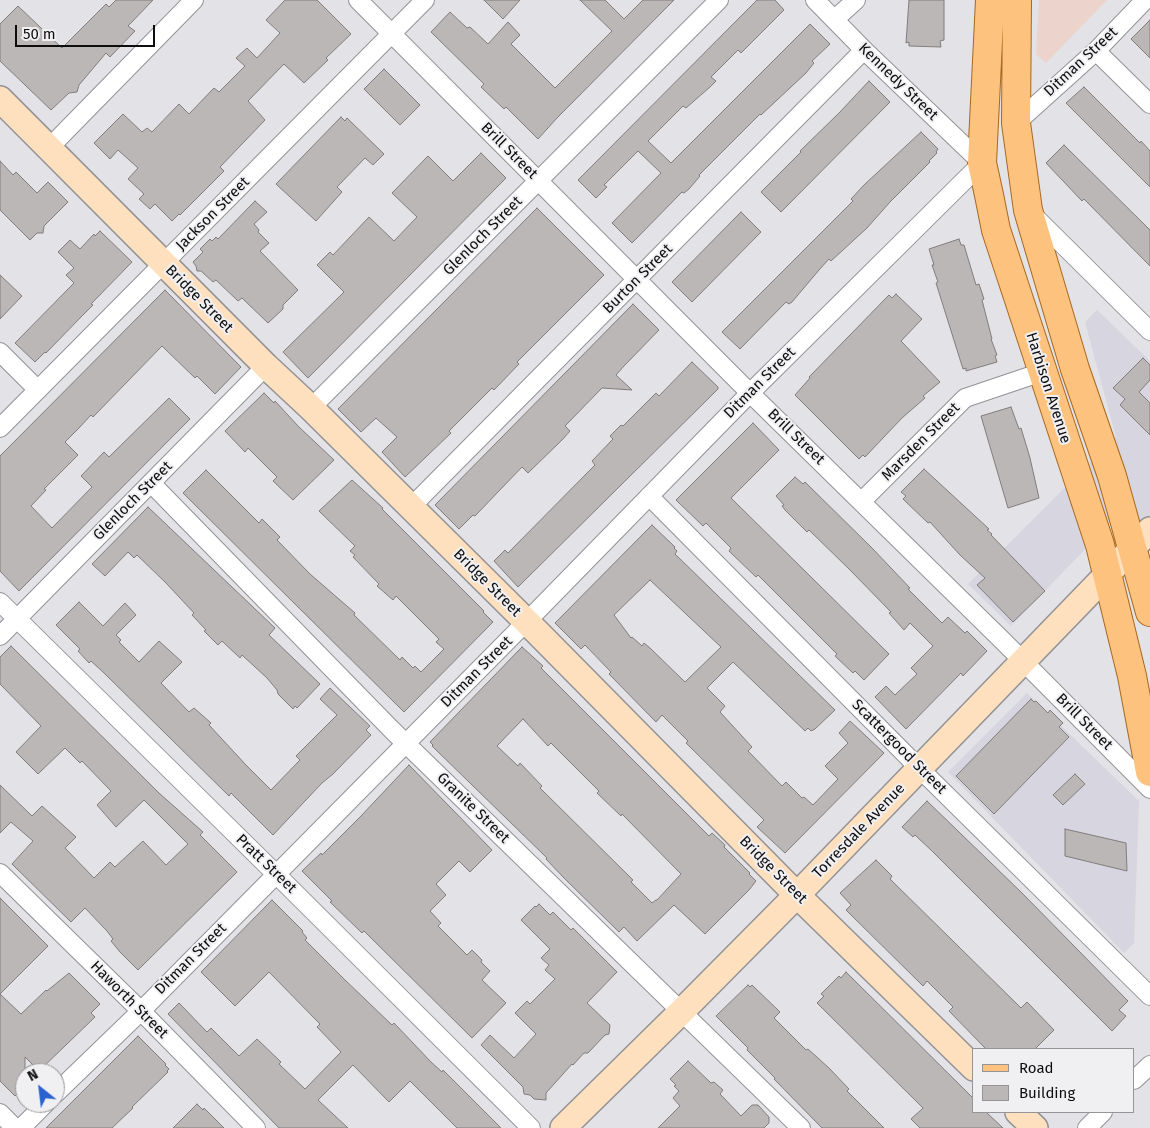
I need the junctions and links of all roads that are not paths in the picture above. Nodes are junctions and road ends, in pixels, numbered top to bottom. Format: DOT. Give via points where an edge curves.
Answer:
graph roads {
  1 [pos="194,0"];
  2 [pos="358,0"];
  3 [pos="426,0"];
  4 [pos="718,0"];
  5 [pos="815,0"];
  6 [pos="856,0"];
  7 [pos="990,0"];
  8 [pos="1017,0"];
  9 [pos="1145,0"];
  10 [pos="835,19"];
  11 [pos="391,34"];
  12 [pos="864,50"];
  13 [pos="1096,51"];
  14 [pos="0,99"];
  15 [pos="1150,104"];
  16 [pos="1016,123"];
  17 [pos="49,148"];
  18 [pos="982,164"];
  19 [pos="538,180"];
  20 [pos="1028,210"];
  21 [pos="994,217"];
  22 [pos="164,263"];
  23 [pos="638,279"];
  24 [pos="1150,331"];
  25 [pos="0,352"];
  26 [pos="266,366"];
  27 [pos="1042,372"];
  28 [pos="38,390"];
  29 [pos="750,393"];
  30 [pos="311,408"];
  31 [pos="0,428"];
  32 [pos="151,483"];
  33 [pos="649,496"];
  34 [pos="862,501"];
  35 [pos="411,507"];
  36 [pos="1144,546"];
  37 [pos="1108,573"];
  38 [pos="0,602"];
  39 [pos="1150,612"];
  40 [pos="17,619"];
  41 [pos="526,622"];
  42 [pos="0,636"];
  43 [pos="1023,661"];
  44 [pos="406,742"];
  45 [pos="920,768"];
  46 [pos="1150,772"];
  47 [pos="1150,789"];
  48 [pos="0,873"];
  49 [pos="275,874"];
  50 [pos="797,895"];
  51 [pos="1150,996"];
  52 [pos="140,1011"];
  53 [pos="681,1012"];
  54 [pos="1150,1065"];
  55 [pos="972,1066"];
  56 [pos="1135,1079"];
  57 [pos="65,1084"];
  58 [pos="0,1113"];
  59 [pos="36,1113"];
  60 [pos="1019,1113"];
  61 [pos="1102,1113"];
  62 [pos="15,1128"];
  63 [pos="21,1128"];
  64 [pos="256,1128"];
  65 [pos="530,1128"];
  66 [pos="563,1128"];
  67 [pos="801,1128"];
  68 [pos="1035,1128"];
  69 [pos="1087,1128"];
  1 -- 17 [label="street"];
  2 -- 11 [label="street, Brill Street"];
  3 -- 11 [label="street, Jackson Street"];
  4 -- 19 [label="street, Glenloch Street"];
  5 -- 10 [label="street, Kennedy Street"];
  6 -- 10 [label="street"];
  7 -- 18 [label="main road, Harbison Avenue"];
  8 -- 16 [label="main road, Harbison Avenue"];
  9 -- 13 [label="street, Ditman Street"];
  10 -- 12 [label="street, Kennedy Street"];
  11 -- 19 [label="street, Brill Street"];
  11 -- 22 [label="street, Jackson Street"];
  12 -- 18 [label="street, Kennedy Street"];
  12 -- 23 [label="street, Burton Street"];
  13 -- 15 [label="street"];
  13 -- 16 [label="street, Ditman Street"];
  14 -- 17 [label="main road, Bridge Street"];
  16 -- 18 [label="main road"];
  16 -- 20 [label="main road, Harbison Avenue"];
  17 -- 22 [label="main road, Bridge Street"];
  18 -- 21 [label="main road, Harbison Avenue"];
  18 -- 29 [label="street, Ditman Street"];
  19 -- 23 [label="street, Brill Street"];
  19 -- 30 [label="street, Glenloch Street"];
  20 -- 21 [label="main road"];
  20 -- 24 [label="street"];
  20 -- 36 [label="main road, Harbison Avenue" via="1075,369 1112,476"];
  21 -- 27 [label="main road, Harbison Avenue"];
  22 -- 26 [label="main road, Bridge Street"];
  22 -- 28 [label="street, Jackson Street"];
  23 -- 29 [label="street, Brill Street"];
  23 -- 35 [label="street, Burton Street"];
  25 -- 28 [label="street"];
  26 -- 30 [label="main road, Bridge Street"];
  26 -- 32 [label="street, Glenloch Street"];
  27 -- 34 [label="street, Marsden Street" via="965,398"];
  27 -- 37 [label="main road, Harbison Avenue"];
  28 -- 31 [label="street, Jackson Street"];
  29 -- 33 [label="street, Ditman Street"];
  29 -- 34 [label="street, Brill Street"];
  30 -- 35 [label="main road, Bridge Street"];
  32 -- 40 [label="street, Glenloch Street"];
  32 -- 44 [label="street, Granite Street"];
  33 -- 41 [label="street, Ditman Street"];
  33 -- 45 [label="street, Scattergood Street"];
  34 -- 43 [label="street, Brill Street"];
  35 -- 41 [label="main road, Bridge Street"];
  36 -- 37 [label="main road, Torresdale Avenue"];
  36 -- 39 [label="main road, Harbison Avenue"];
  37 -- 43 [label="main road, Torresdale Avenue"];
  37 -- 46 [label="main road, Harbison Avenue"];
  38 -- 40 [label="street, Pratt Street"];
  40 -- 42 [label="street, Glenloch Street"];
  40 -- 49 [label="street, Pratt Street"];
  41 -- 44 [label="street, Ditman Street"];
  41 -- 50 [label="main road, Bridge Street"];
  43 -- 45 [label="main road, Torresdale Avenue"];
  43 -- 47 [label="street, Brill Street"];
  44 -- 49 [label="street, Ditman Street"];
  44 -- 53 [label="street, Granite Street"];
  45 -- 50 [label="main road, Torresdale Avenue"];
  45 -- 51 [label="street, Scattergood Street"];
  48 -- 52 [label="street, Haworth Street"];
  49 -- 52 [label="street, Ditman Street"];
  49 -- 65 [label="street, Pratt Street"];
  50 -- 53 [label="main road, Torresdale Avenue"];
  50 -- 55 [label="main road, Bridge Street"];
  52 -- 57 [label="street, Ditman Street"];
  52 -- 64 [label="street, Haworth Street"];
  53 -- 66 [label="main road, Torresdale Avenue"];
  53 -- 67 [label="street, Granite Street"];
  54 -- 56 [label="street"];
  58 -- 62 [label="street"];
  59 -- 63 [label="street"];
  60 -- 68 [label="main road"];
  61 -- 69 [label="street"];
}
